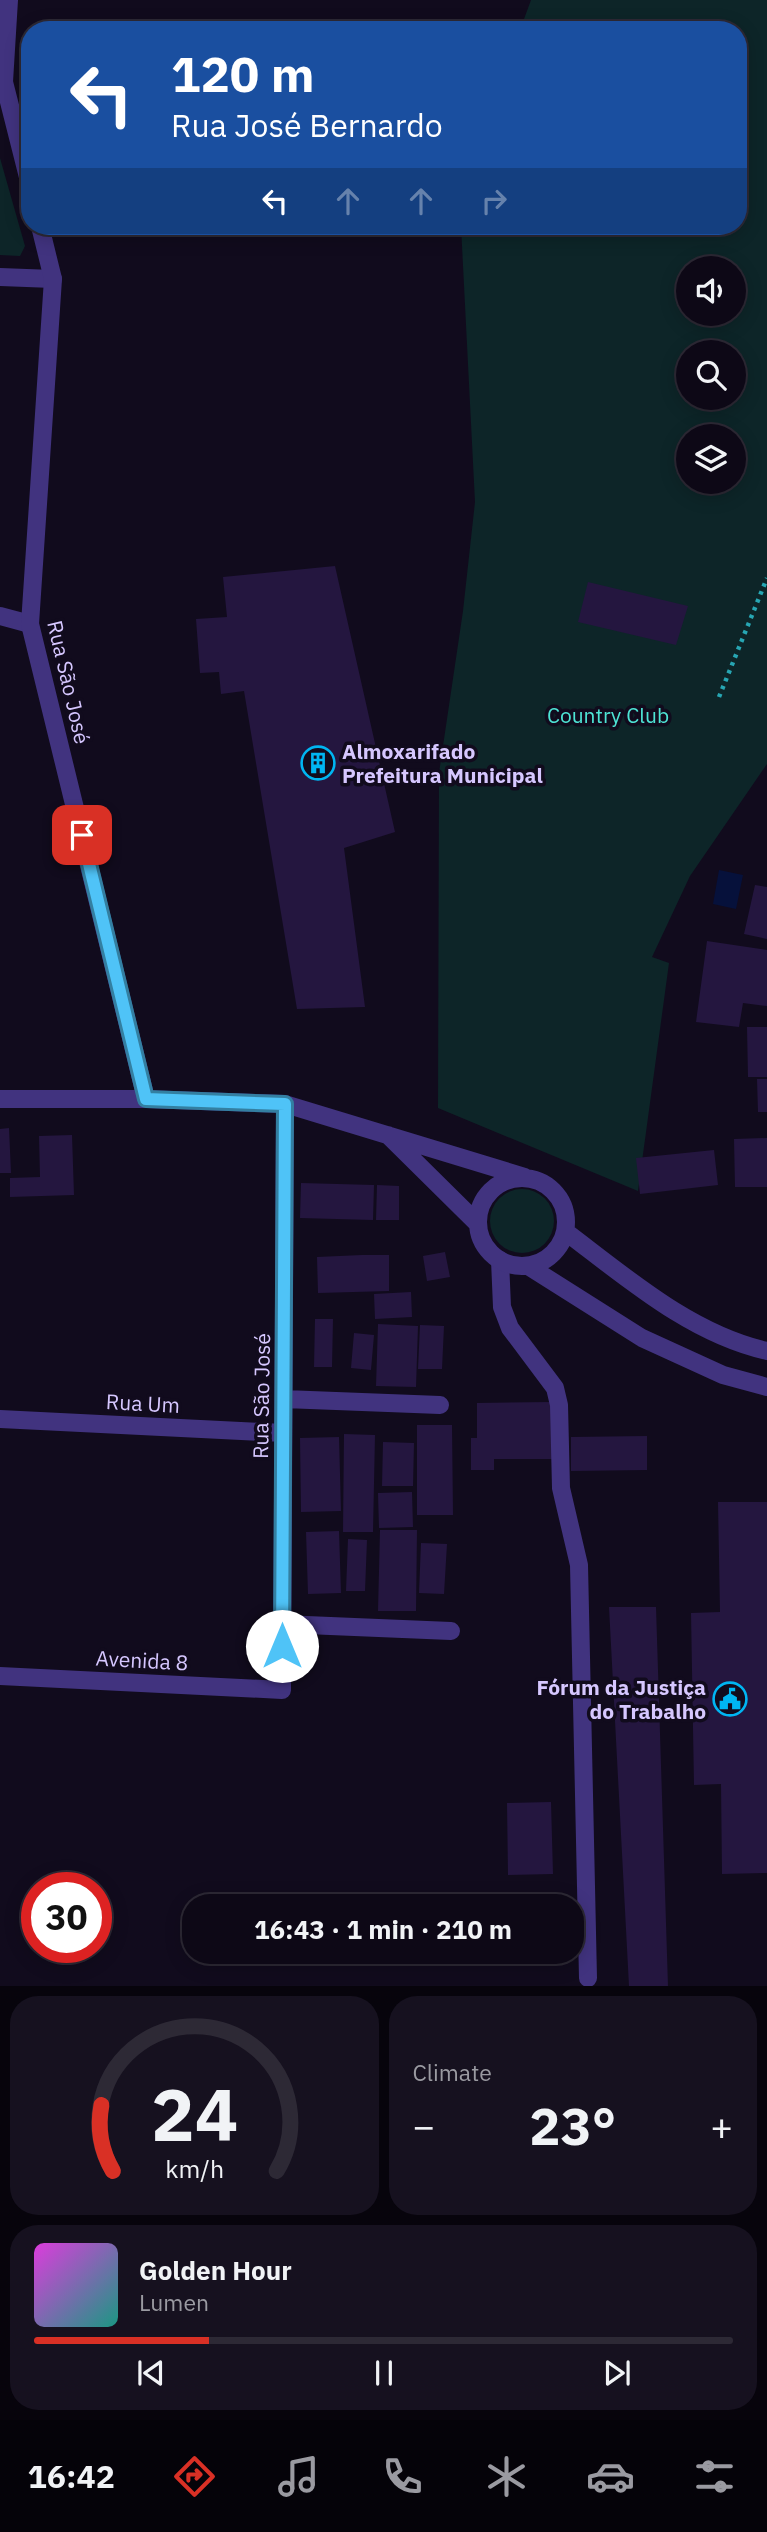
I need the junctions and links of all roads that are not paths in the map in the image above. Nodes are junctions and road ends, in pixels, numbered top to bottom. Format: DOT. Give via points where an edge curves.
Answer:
graph roads {
  1 [pos="9,0"];
  2 [pos="2,84"];
  3 [pos="21,153"];
  4 [pos="42,235"];
  5 [pos="0,277"];
  6 [pos="53,279"];
  7 [pos="0,616"];
  8 [pos="30,624"];
  9 [pos="0,1099"];
  10 [pos="146,1099"];
  11 [pos="285,1104"];
  12 [pos="386,1133"];
  13 [pos="525,1177"];
  14 [pos="478,1223"];
  15 [pos="566,1232"];
  16 [pos="500,1260"];
  17 [pos="528,1266"];
  18 [pos="767,1351"];
  19 [pos="767,1387"];
  20 [pos="284,1399"];
  21 [pos="440,1405"];
  22 [pos="0,1419"];
  23 [pos="283,1433"];
  24 [pos="282,1624"];
  25 [pos="451,1631"];
  26 [pos="0,1676"];
  27 [pos="282,1690"];
  28 [pos="588,1978"];
  1 -- 2 [label="street"];
  2 -- 3 [label="street"];
  4 -- 6 [label="street, Rua São José"];
  5 -- 6 [label="street"];
  6 -- 8 [label="street, Rua São José"];
  7 -- 8 [label="street"];
  8 -- 10 [label="street, Rua São José"];
  9 -- 10 [label="street"];
  10 -- 11 [label="street"];
  11 -- 12 [label="street"];
  11 -- 20 [label="street, Rua São José"];
  12 -- 13 [label="street"];
  12 -- 14 [label="street"];
  13 -- 14 [label="street" via="510,1179 486,1195"];
  13 -- 15 [label="street" via="553,1189 563,1201"];
  14 -- 16 [label="street" via="480,1237"];
  15 -- 17 [label="street" via="553,1254"];
  15 -- 18 [label="street" via="658,1302 742,1346"];
  16 -- 17 [label="street"];
  16 -- 28 [label="street" via="502,1307 510,1328 555,1388 561,1488 579,1565"];
  17 -- 19 [label="street" via="642,1338 723,1375"];
  20 -- 21 [label="street"];
  20 -- 23 [label="street, Rua São José"];
  22 -- 23 [label="street, Rua Um"];
  23 -- 24 [label="street, Rua São José"];
  24 -- 25 [label="street"];
  24 -- 27 [label="street, Rua São José"];
  26 -- 27 [label="street, Avenida 8"];
}
